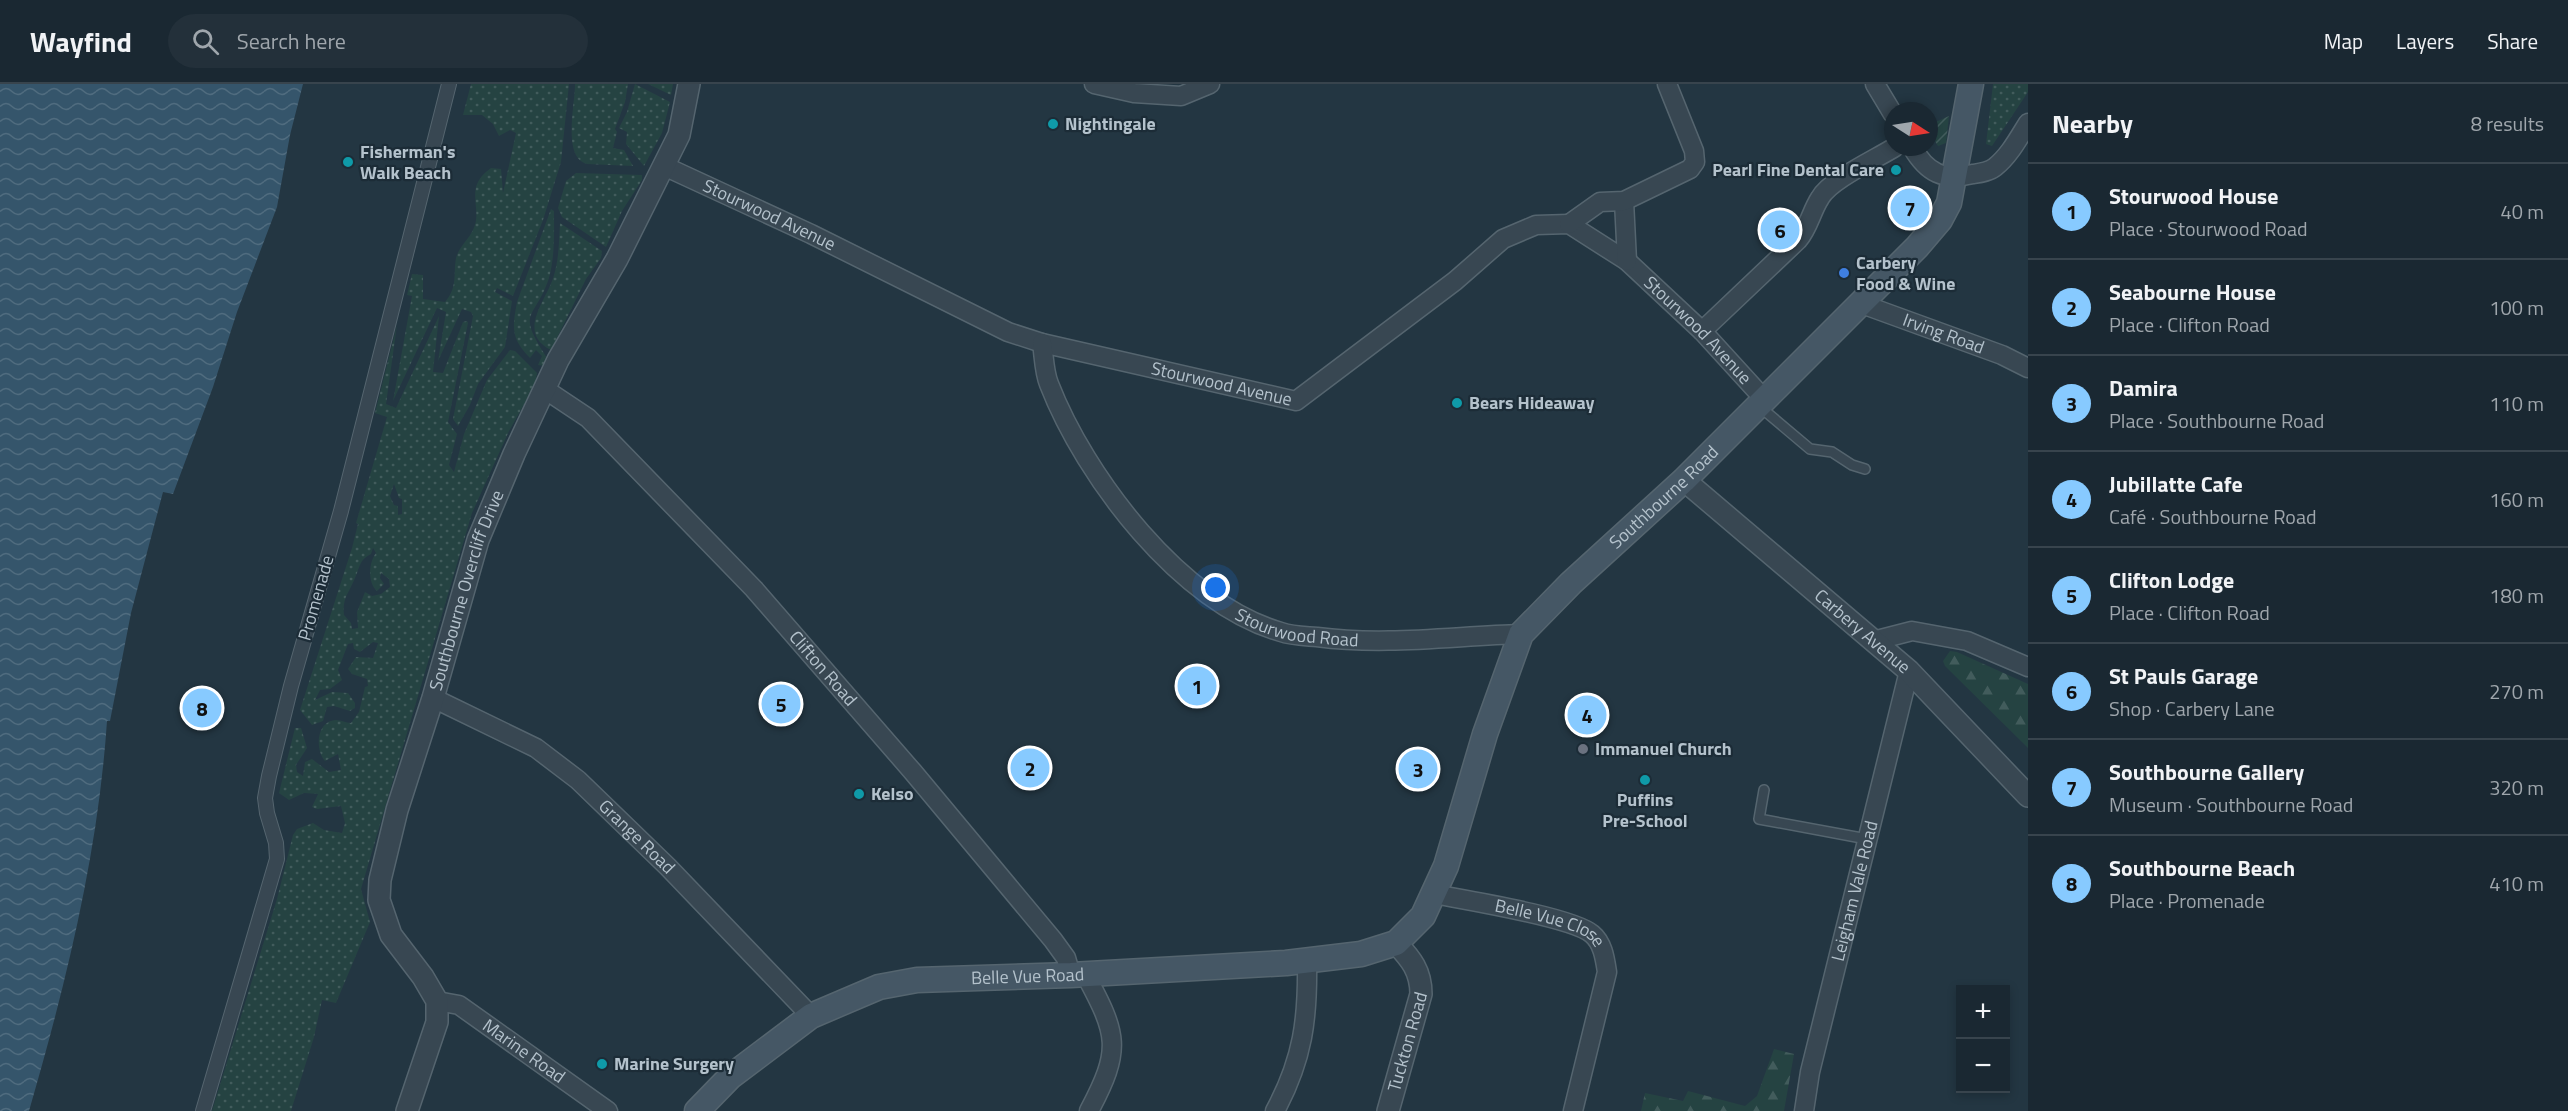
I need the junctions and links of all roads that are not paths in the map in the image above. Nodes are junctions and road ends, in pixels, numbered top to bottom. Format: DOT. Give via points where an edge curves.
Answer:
graph roads {
  1 [pos="449,84"];
  2 [pos="689,84"];
  3 [pos="1094,84"];
  4 [pos="1210,84"];
  5 [pos="1667,84"];
  6 [pos="1875,84"];
  7 [pos="1971,84"];
  8 [pos="1886,102"];
  9 [pos="2028,123"];
  10 [pos="1884,154"];
  11 [pos="1917,156"];
  12 [pos="664,166"];
  13 [pos="1954,179"];
  14 [pos="1624,201"];
  15 [pos="1569,224"];
  16 [pos="1627,261"];
  17 [pos="1859,303"];
  18 [pos="1702,331"];
  19 [pos="1041,344"];
  20 [pos="2028,369"];
  21 [pos="546,390"];
  22 [pos="1762,403"];
  23 [pos="1865,469"];
  24 [pos="1684,480"];
  25 [pos="1521,634"];
  26 [pos="1873,642"];
  27 [pos="2028,667"];
  28 [pos="1909,671"];
  29 [pos="433,698"];
  30 [pos="1764,790"];
  31 [pos="2028,796"];
  32 [pos="1867,839"];
  33 [pos="1434,894"];
  34 [pos="1396,943"];
  35 [pos="1307,961"];
  36 [pos="1078,974"];
  37 [pos="436,1001"];
  38 [pos="811,1016"];
  39 [pos="203,1111"];
  40 [pos="407,1111"];
  41 [pos="608,1111"];
  42 [pos="697,1111"];
  43 [pos="1089,1111"];
  44 [pos="1275,1111"];
  45 [pos="1388,1111"];
  46 [pos="1573,1111"];
  47 [pos="1804,1111"];
  1 -- 39 [label="street, Promenade" via="341,511 280,729 265,798 277,859"];
  2 -- 12 [label="street, Southbourne Overcliff Drive" via="679,135"];
  3 -- 4 [label="street" via="1134,93 1181,96"];
  5 -- 14 [label="street" via="1695,162 1689,170"];
  6 -- 8 [label="street"];
  7 -- 13 [label="main road, Southbourne Road"];
  9 -- 13 [label="street" via="2009,154 1993,169"];
  10 -- 18 [label="street" via="1829,188 1820,197 1807,229 1798,240"];
  11 -- 13 [label="street" via="1937,173"];
  12 -- 19 [label="street, Stourwood Avenue" via="1008,332"];
  12 -- 21 [label="street, Southbourne Overcliff Drive" via="617,259 558,360"];
  13 -- 17 [label="main road, Southbourne Road" via="1949,203 1940,220"];
  14 -- 15 [label="street" via="1600,202"];
  14 -- 16 [label="street"];
  15 -- 16 [label="street, Stourwood Avenue"];
  15 -- 19 [label="street, Stourwood Avenue" via="1536,225 1503,239 1455,281 1296,401"];
  16 -- 18 [label="street, Stourwood Avenue"];
  17 -- 20 [label="street, Irving Road" via="2002,355"];
  17 -- 22 [label="main road, Southbourne Road"];
  18 -- 22 [label="street, Stourwood Avenue"];
  19 -- 25 [label="street, Stourwood Road" via="1048,382 1085,454 1127,516 1178,570 1230,610 1281,632 1347,641"];
  21 -- 29 [label="street, Southbourne Overcliff Drive" via="478,540"];
  21 -- 36 [label="street, Clifton Road" via="588,418 754,589 906,763"];
  22 -- 23 [label="lane" via="1810,449 1832,453"];
  22 -- 24 [label="main road, Southbourne Road"];
  24 -- 25 [label="main road, Southbourne Road" via="1570,583"];
  24 -- 26 [label="street, Carbery Avenue"];
  25 -- 33 [label="main road, Southbourne Road"];
  26 -- 27 [label="street" via="1912,631 1967,641"];
  26 -- 28 [label="street, Carbery Avenue"];
  28 -- 31 [label="street, Carbery Avenue"];
  28 -- 32 [label="street, Leigham Vale Road"];
  29 -- 37 [label="street, Southbourne Overcliff Drive" via="387,850 379,900 391,934"];
  29 -- 38 [label="street, Grange Road" via="536,748 578,780"];
  30 -- 32 [label="lane" via="1759,819"];
  32 -- 47 [label="street, Leigham Vale Road"];
  33 -- 34 [label="main road, Southbourne Road" via="1423,916"];
  33 -- 46 [label="street, Belle Vue Close" via="1568,923 1592,934 1604,952 1607,972"];
  34 -- 35 [label="main road, Belle Vue Road" via="1361,954"];
  34 -- 45 [label="street, Tuckton Road" via="1412,959 1421,979 1421,994"];
  35 -- 36 [label="main road, Belle Vue Road"];
  35 -- 44 [label="street" via="1308,1005 1302,1047 1291,1081"];
  36 -- 38 [label="main road, Belle Vue Road" via="917,980 879,987"];
  36 -- 43 [label="street, Clifton Road" via="1107,1014 1113,1050 1108,1074"];
  37 -- 40 [label="street" via="437,1022"];
  37 -- 41 [label="street, Marine Road" via="459,1005"];
  38 -- 42 [label="main road, Belle Vue Road" via="730,1077"];
}
